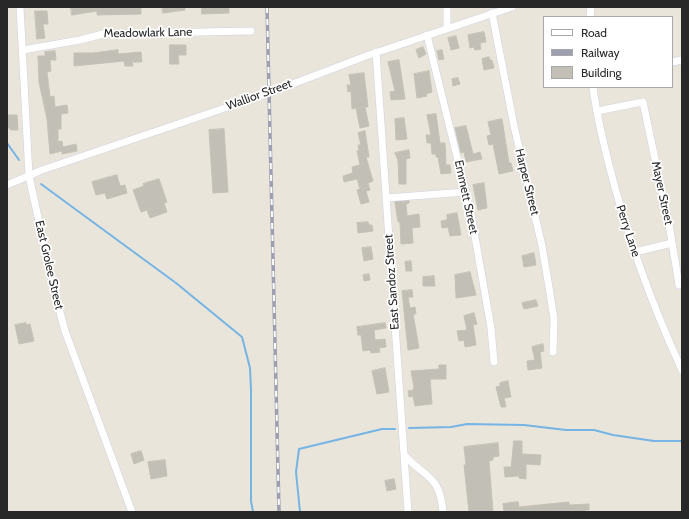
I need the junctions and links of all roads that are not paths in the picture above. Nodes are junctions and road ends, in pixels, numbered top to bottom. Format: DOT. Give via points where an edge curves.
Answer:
graph roads {
  1 [pos="20,7"];
  2 [pos="447,7"];
  3 [pos="512,7"];
  4 [pos="492,13"];
  5 [pos="447,28"];
  6 [pos="251,31"];
  7 [pos="427,35"];
  8 [pos="22,50"];
  9 [pos="376,52"];
  10 [pos="593,88"];
  11 [pos="597,111"];
  12 [pos="29,176"];
  13 [pos="7,185"];
  14 [pos="466,192"];
  15 [pos="386,198"];
  16 [pos="672,243"];
  17 [pos="635,252"];
  18 [pos="679,285"];
  19 [pos="553,352"];
  20 [pos="494,362"];
  21 [pos="682,370"];
  22 [pos="405,456"];
  23 [pos="132,512"];
  24 [pos="408,512"];
  25 [pos="443,512"];
  1 -- 8 [label="street, East Grolee Street"];
  2 -- 5 [label="street"];
  3 -- 4 [label="street, Wallior Street"];
  4 -- 5 [label="street, Wallior Street"];
  4 -- 19 [label="street, Harper Street" via="547,273 554,319"];
  5 -- 7 [label="street, Wallior Street"];
  6 -- 8 [label="street, Meadowlark Lane" via="103,34"];
  7 -- 9 [label="street, Wallior Street"];
  7 -- 14 [label="street, Emmett Street"];
  8 -- 12 [label="street, East Grolee Street"];
  9 -- 12 [label="street, Wallior Street" via="269,93"];
  9 -- 15 [label="street, East Sandoz Street"];
  10 -- 11 [label="street, Perry Lane"];
  11 -- 16 [label="street, Mayer Street" via="643,102"];
  11 -- 17 [label="street, Perry Lane" via="617,198"];
  12 -- 13 [label="street, Wallior Street"];
  12 -- 23 [label="street, East Grolee Street" via="65,331"];
  14 -- 15 [label="street"];
  14 -- 20 [label="street, Emmett Street" via="491,328"];
  15 -- 22 [label="street, East Sandoz Street"];
  16 -- 17 [label="street"];
  16 -- 18 [label="street, Mayer Street"];
  17 -- 21 [label="street, Perry Lane" via="654,308"];
  22 -- 24 [label="street, East Sandoz Street"];
  22 -- 25 [label="street" via="430,477 440,490"];
}
